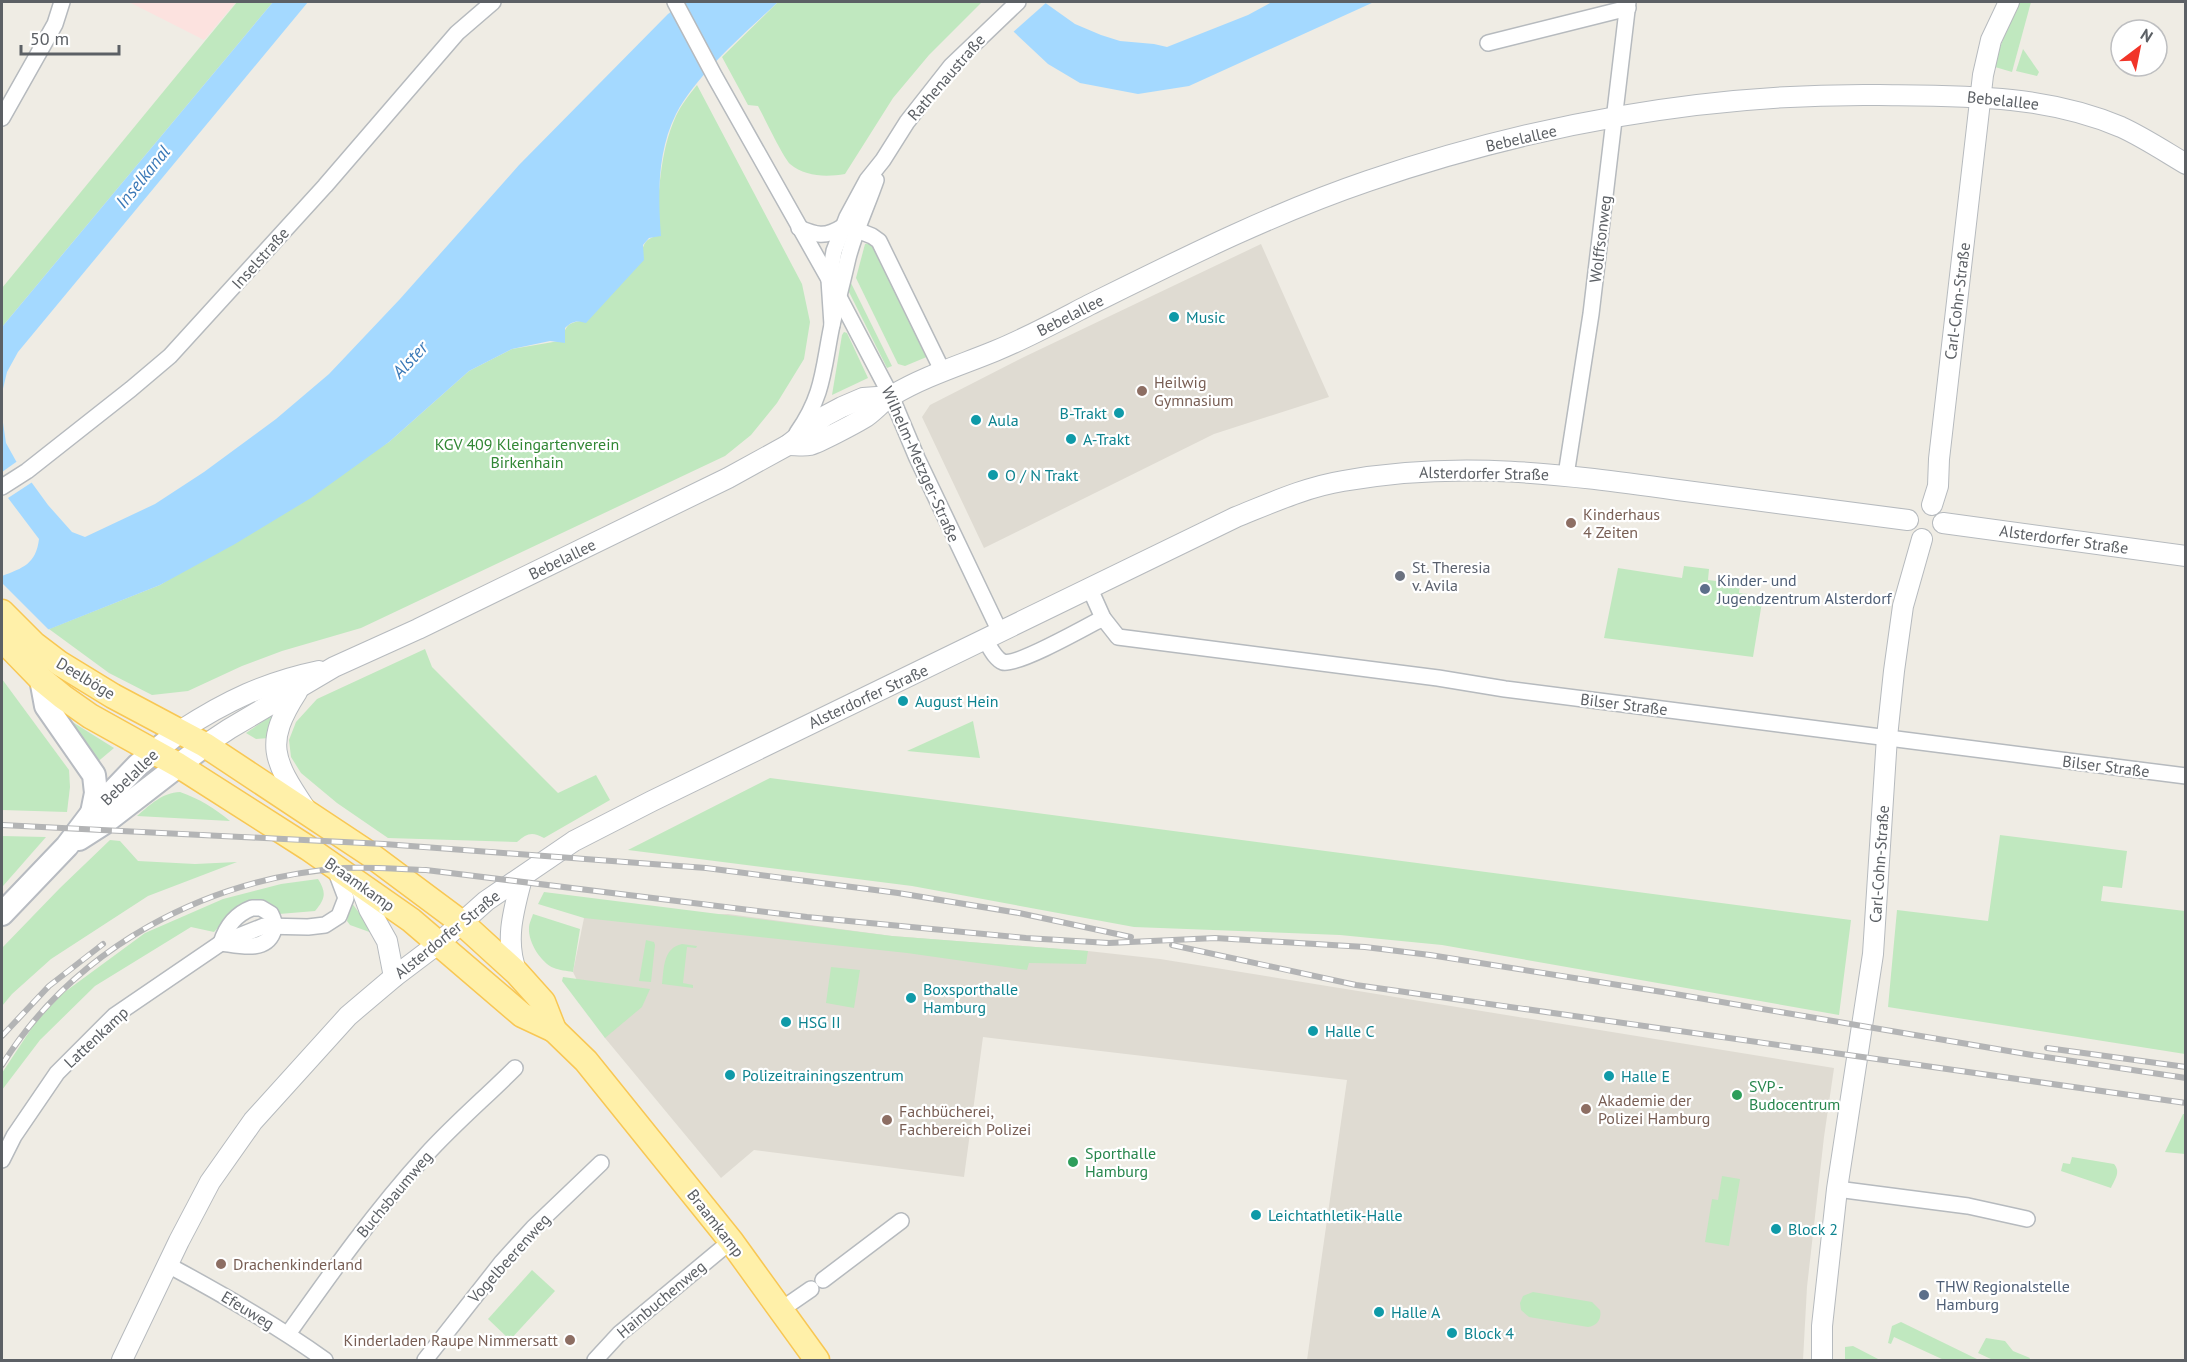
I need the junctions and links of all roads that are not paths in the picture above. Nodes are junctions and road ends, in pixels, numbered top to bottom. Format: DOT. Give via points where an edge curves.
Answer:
graph roads {
  1 [pos="62,2"];
  2 [pos="493,2"];
  3 [pos="675,2"];
  4 [pos="1018,2"];
  5 [pos="2009,2"];
  6 [pos="1628,5"];
  7 [pos="1488,43"];
  8 [pos="1981,97"];
  9 [pos="1615,117"];
  10 [pos="2,118"];
  11 [pos="2186,164"];
  12 [pos="799,228"];
  13 [pos="849,229"];
  14 [pos="829,280"];
  15 [pos="839,297"];
  16 [pos="832,325"];
  17 [pos="943,372"];
  18 [pos="891,396"];
  19 [pos="788,445"];
  20 [pos="1566,475"];
  21 [pos="2,487"];
  22 [pos="1932,505"];
  23 [pos="1908,520"];
  24 [pos="1943,523"];
  25 [pos="1922,539"];
  26 [pos="2186,556"];
  27 [pos="1090,589"];
  28 [pos="2,612"];
  29 [pos="1103,618"];
  30 [pos="992,636"];
  31 [pos="16,645"];
  32 [pos="334,668"];
  33 [pos="41,679"];
  34 [pos="298,689"];
  35 [pos="180,731"];
  36 [pos="1887,737"];
  37 [pos="205,745"];
  38 [pos="154,751"];
  39 [pos="178,765"];
  40 [pos="2186,776"];
  41 [pos="92,813"];
  42 [pos="310,816"];
  43 [pos="68,846"];
  44 [pos="334,866"];
  45 [pos="522,878"];
  46 [pos="360,885"];
  47 [pos="2,914"];
  48 [pos="462,923"];
  49 [pos="275,925"];
  50 [pos="221,943"];
  51 [pos="439,943"];
  52 [pos="517,973"];
  53 [pos="394,977"];
  54 [pos="554,1030"];
  55 [pos="515,1068"];
  56 [pos="2,1160"];
  57 [pos="601,1163"];
  58 [pos="1837,1189"];
  59 [pos="2027,1219"];
  60 [pos="902,1221"];
  61 [pos="731,1241"];
  62 [pos="168,1265"];
  63 [pos="782,1309"];
  64 [pos="288,1334"];
  65 [pos="122,1360"];
  66 [pos="325,1360"];
  67 [pos="425,1360"];
  68 [pos="595,1360"];
  69 [pos="817,1360"];
  70 [pos="1822,1360"];
  1 -- 10 [label="street" via="55,24"];
  2 -- 21 [label="street, Inselstraße" via="457,33 170,356"];
  3 -- 12 [label="street, Wilhelm-Metzger-Straße"];
  4 -- 13 [label="street, Rathenaustraße" via="951,66 907,122 867,180"];
  5 -- 8 [label="street, Carl-Cohn-Straße" via="1991,40"];
  6 -- 7 [label="street"];
  6 -- 9 [label="street, Wolffsonweg"];
  8 -- 9 [label="street, Bebelallee" via="1794,98 1717,103"];
  8 -- 11 [label="street, Bebelallee" via="2047,104 2101,119 2136,134"];
  8 -- 22 [label="street, Carl-Cohn-Straße" via="1938,486"];
  9 -- 17 [label="street, Bebelallee" via="1452,155 1361,183 1253,226 1032,334"];
  9 -- 20 [label="street, Wolffsonweg"];
  12 -- 13 [label="street" via="824,236"];
  12 -- 14 [label="street, Wilhelm-Metzger-Straße"];
  13 -- 14 [label="street, Rathenaustraße" via="834,250"];
  13 -- 15 [label="street, Rathenaustraße"];
  13 -- 17 [label="street" via="879,241"];
  14 -- 15 [label="street, Wilhelm-Metzger-Straße"];
  14 -- 16 [label="street, Wilhelm-Metzger-Straße"];
  15 -- 16 [label="street, Wilhelm-Metzger-Straße"];
  15 -- 18 [label="street, Wilhelm-Metzger-Straße"];
  16 -- 19 [label="street, Wilhelm-Metzger-Straße" via="815,404"];
  17 -- 18 [label="street, Bebelallee"];
  18 -- 19 [label="street, Bebelallee" via="863,398 842,407"];
  18 -- 30 [label="street, Wilhelm-Metzger-Straße"];
  19 -- 32 [label="street, Bebelallee" via="659,513"];
  20 -- 23 [label="street, Alsterdorfer Straße"];
  20 -- 27 [label="street, Alsterdorfer Straße" via="1450,469 1342,481 1308,489 1236,517"];
  22 -- 23 [label="street" via="1915,508"];
  22 -- 24 [label="street" via="1941,513"];
  23 -- 25 [label="street" via="1911,532"];
  24 -- 25 [label="street" via="1937,535"];
  24 -- 26 [label="street, Alsterdorfer Straße"];
  25 -- 36 [label="street, Carl-Cohn-Straße" via="1903,606"];
  27 -- 29 [label="street, Bilser Straße"];
  27 -- 30 [label="street, Alsterdorfer Straße"];
  28 -- 31 [label="main road, Deelböge"];
  29 -- 30 [label="street" via="1021,659 1005,663 998,659"];
  29 -- 36 [label="street, Bilser Straße" via="1118,637"];
  30 -- 45 [label="street, Alsterdorfer Straße" via="574,841"];
  31 -- 33 [label="main road, Deelböge"];
  31 -- 35 [label="main road, Deelböge"];
  32 -- 34 [label="street, Bebelallee"];
  32 -- 35 [label="street, Bebelallee" via="285,678 256,689"];
  33 -- 38 [label="main road, Deelböge" via="90,716"];
  33 -- 41 [label="main road" via="46,706 94,775"];
  34 -- 37 [label="street, Bebelallee"];
  34 -- 42 [label="street" via="280,718 276,745 286,780"];
  35 -- 37 [label="main road, Braamkamp"];
  35 -- 38 [label="main road, Bebelallee"];
  36 -- 40 [label="street, Bilser Straße"];
  36 -- 58 [label="street, Carl-Cohn-Straße" via="1873,954"];
  37 -- 39 [label="main road, Bebelallee"];
  37 -- 42 [label="main road, Braamkamp"];
  38 -- 39 [label="main road, Braamkamp"];
  38 -- 41 [label="main road, Bebelallee"];
  39 -- 43 [label="main road, Bebelallee"];
  39 -- 44 [label="main road, Braamkamp"];
  41 -- 43 [label="main road, Bebelallee"];
  42 -- 48 [label="main road, Braamkamp" via="368,853"];
  43 -- 47 [label="main road, Bebelallee"];
  44 -- 46 [label="main road, Braamkamp"];
  44 -- 49 [label="street" via="346,898 339,916 318,926"];
  45 -- 48 [label="street, Alsterdorfer Straße" via="486,901"];
  45 -- 52 [label="street" via="510,927"];
  46 -- 51 [label="main road, Braamkamp"];
  46 -- 53 [label="street" via="387,941"];
  48 -- 51 [label="street, Alsterdorfer Straße"];
  48 -- 52 [label="main road, Braamkamp"];
  49 -- 50 [label="street" via="270,938 257,945"];
  49 -- 50 [label="street, Lattenkamp" via="268,912 252,908 229,926"];
  50 -- 56 [label="street, Lattenkamp" via="114,1016 65,1064 14,1136"];
  51 -- 53 [label="street, Alsterdorfer Straße"];
  51 -- 54 [label="main road, Braamkamp" via="522,1015"];
  52 -- 54 [label="main road, Braamkamp" via="543,1002"];
  53 -- 62 [label="street, Alsterdorfer Straße" via="348,1016 253,1121 210,1182"];
  54 -- 61 [label="main road, Braamkamp" via="586,1061"];
  55 -- 64 [label="street, Buchsbaumweg" via="394,1191 345,1252"];
  57 -- 67 [label="street, Vogelbeerenweg" via="502,1262"];
  58 -- 59 [label="street" via="1968,1206"];
  58 -- 70 [label="street, Carl-Cohn-Straße"];
  60 -- 63 [label="street"];
  61 -- 63 [label="main road, Braamkamp"];
  61 -- 68 [label="street, Hainbuchenweg" via="619,1334"];
  62 -- 64 [label="street, Efeuweg"];
  62 -- 65 [label="street, Alsterdorfer Straße"];
  63 -- 69 [label="main road, Braamkamp"];
  64 -- 66 [label="street, Efeuweg"];
}
